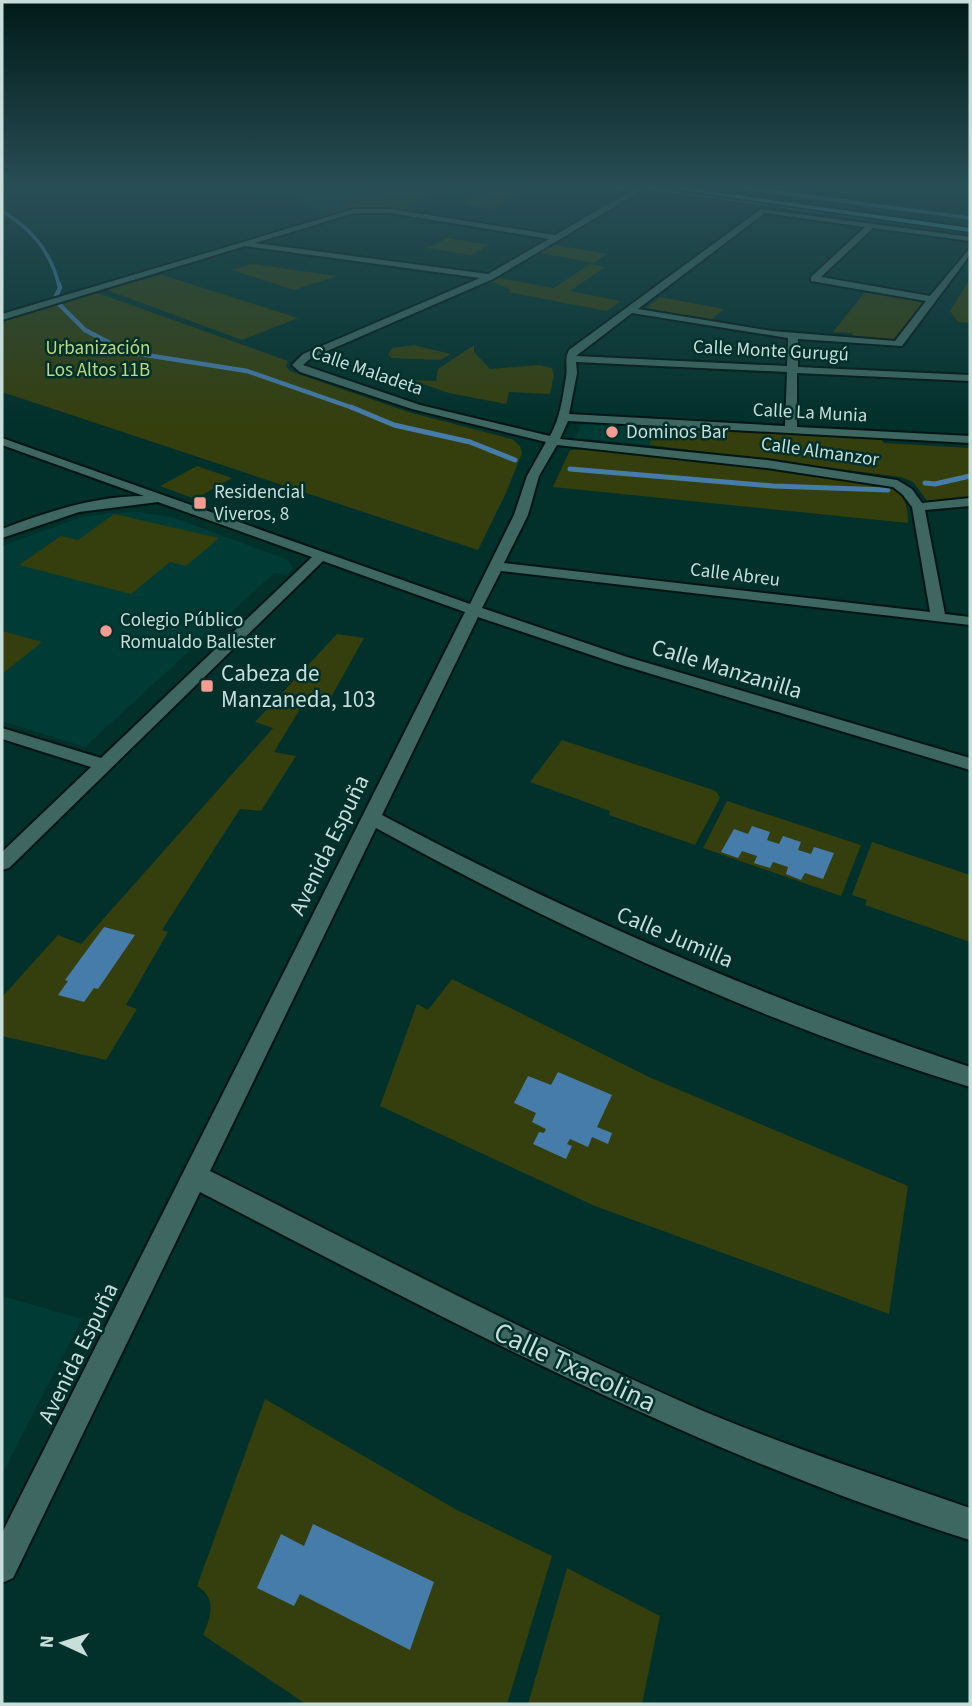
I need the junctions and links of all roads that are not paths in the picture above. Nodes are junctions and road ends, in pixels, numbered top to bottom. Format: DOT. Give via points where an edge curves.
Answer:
graph roads {
  1 [pos="170,266"];
  2 [pos="404,266"];
  3 [pos="509,266"];
  4 [pos="690,266"];
  5 [pos="828,266"];
  6 [pos="958,266"];
  7 [pos="490,277"];
  8 [pos="933,299"];
  9 [pos="629,310"];
  10 [pos="2,317"];
  11 [pos="793,336"];
  12 [pos="570,359"];
  13 [pos="792,369"];
  14 [pos="970,378"];
  15 [pos="564,417"];
  16 [pos="791,430"];
  17 [pos="553,440"];
  18 [pos="970,440"];
  19 [pos="2,441"];
  20 [pos="119,483"];
  21 [pos="169,501"];
  22 [pos="108,502"];
  23 [pos="970,502"];
  24 [pos="918,507"];
  25 [pos="2,534"];
  26 [pos="321,555"];
  27 [pos="495,566"];
  28 [pos="473,610"];
  29 [pos="938,617"];
  30 [pos="970,621"];
  31 [pos="2,733"];
  32 [pos="970,764"];
  33 [pos="104,765"];
  34 [pos="372,818"];
  35 [pos="2,863"];
  36 [pos="970,1077"];
  37 [pos="195,1176"];
  38 [pos="970,1524"];
  39 [pos="2,1567"];
  1 -- 10 [label="street"];
  2 -- 7 [label="street"];
  3 -- 7 [label="street, Calle Maladeta"];
  4 -- 9 [label="street"];
  5 -- 8 [label="street" via="814,279"];
  6 -- 8 [label="street"];
  7 -- 17 [label="street, Calle Maladeta" via="307,356 297,365 404,404"];
  8 -- 11 [label="street" via="898,344"];
  9 -- 11 [label="street"];
  9 -- 12 [label="street" via="576,349"];
  11 -- 13 [label="street"];
  12 -- 13 [label="street, Calle Monte Gurugú"];
  12 -- 15 [label="street, Avenida Espuña"];
  13 -- 14 [label="street, Calle Monte Gurugú"];
  13 -- 16 [label="street"];
  15 -- 16 [label="street, Calle La Munia"];
  15 -- 17 [label="street, Avenida Espuña"];
  16 -- 18 [label="street, Calle La Munia"];
  17 -- 24 [label="street, Calle Almanzor" via="889,481 903,487"];
  17 -- 27 [label="street, Avenida Espuña"];
  19 -- 20 [label="street, Calle Manzanilla"];
  20 -- 21 [label="street, Calle Manzanilla"];
  20 -- 22 [label="street" via="118,496"];
  21 -- 22 [label="street"];
  21 -- 26 [label="street, Calle Manzanilla"];
  22 -- 25 [label="street" via="61,512"];
  23 -- 24 [label="street"];
  24 -- 29 [label="street"];
  26 -- 28 [label="street, Calle Manzanilla"];
  26 -- 33 [label="street"];
  27 -- 28 [label="street, Avenida Espuña"];
  27 -- 29 [label="street, Calle Abreu"];
  28 -- 32 [label="street, Calle Manzanilla" via="645,668"];
  28 -- 34 [label="street, Avenida Espuña"];
  29 -- 30 [label="street, Calle Abreu"];
  31 -- 33 [label="street"];
  33 -- 35 [label="street"];
  34 -- 36 [label="street, Calle Jumilla" via="490,882 632,948 786,1012"];
  34 -- 37 [label="street, Avenida Espuña"];
  37 -- 38 [label="street, Calle Txacolina" via="512,1339 680,1415"];
  37 -- 39 [label="street, Avenida Espuña"];
}
